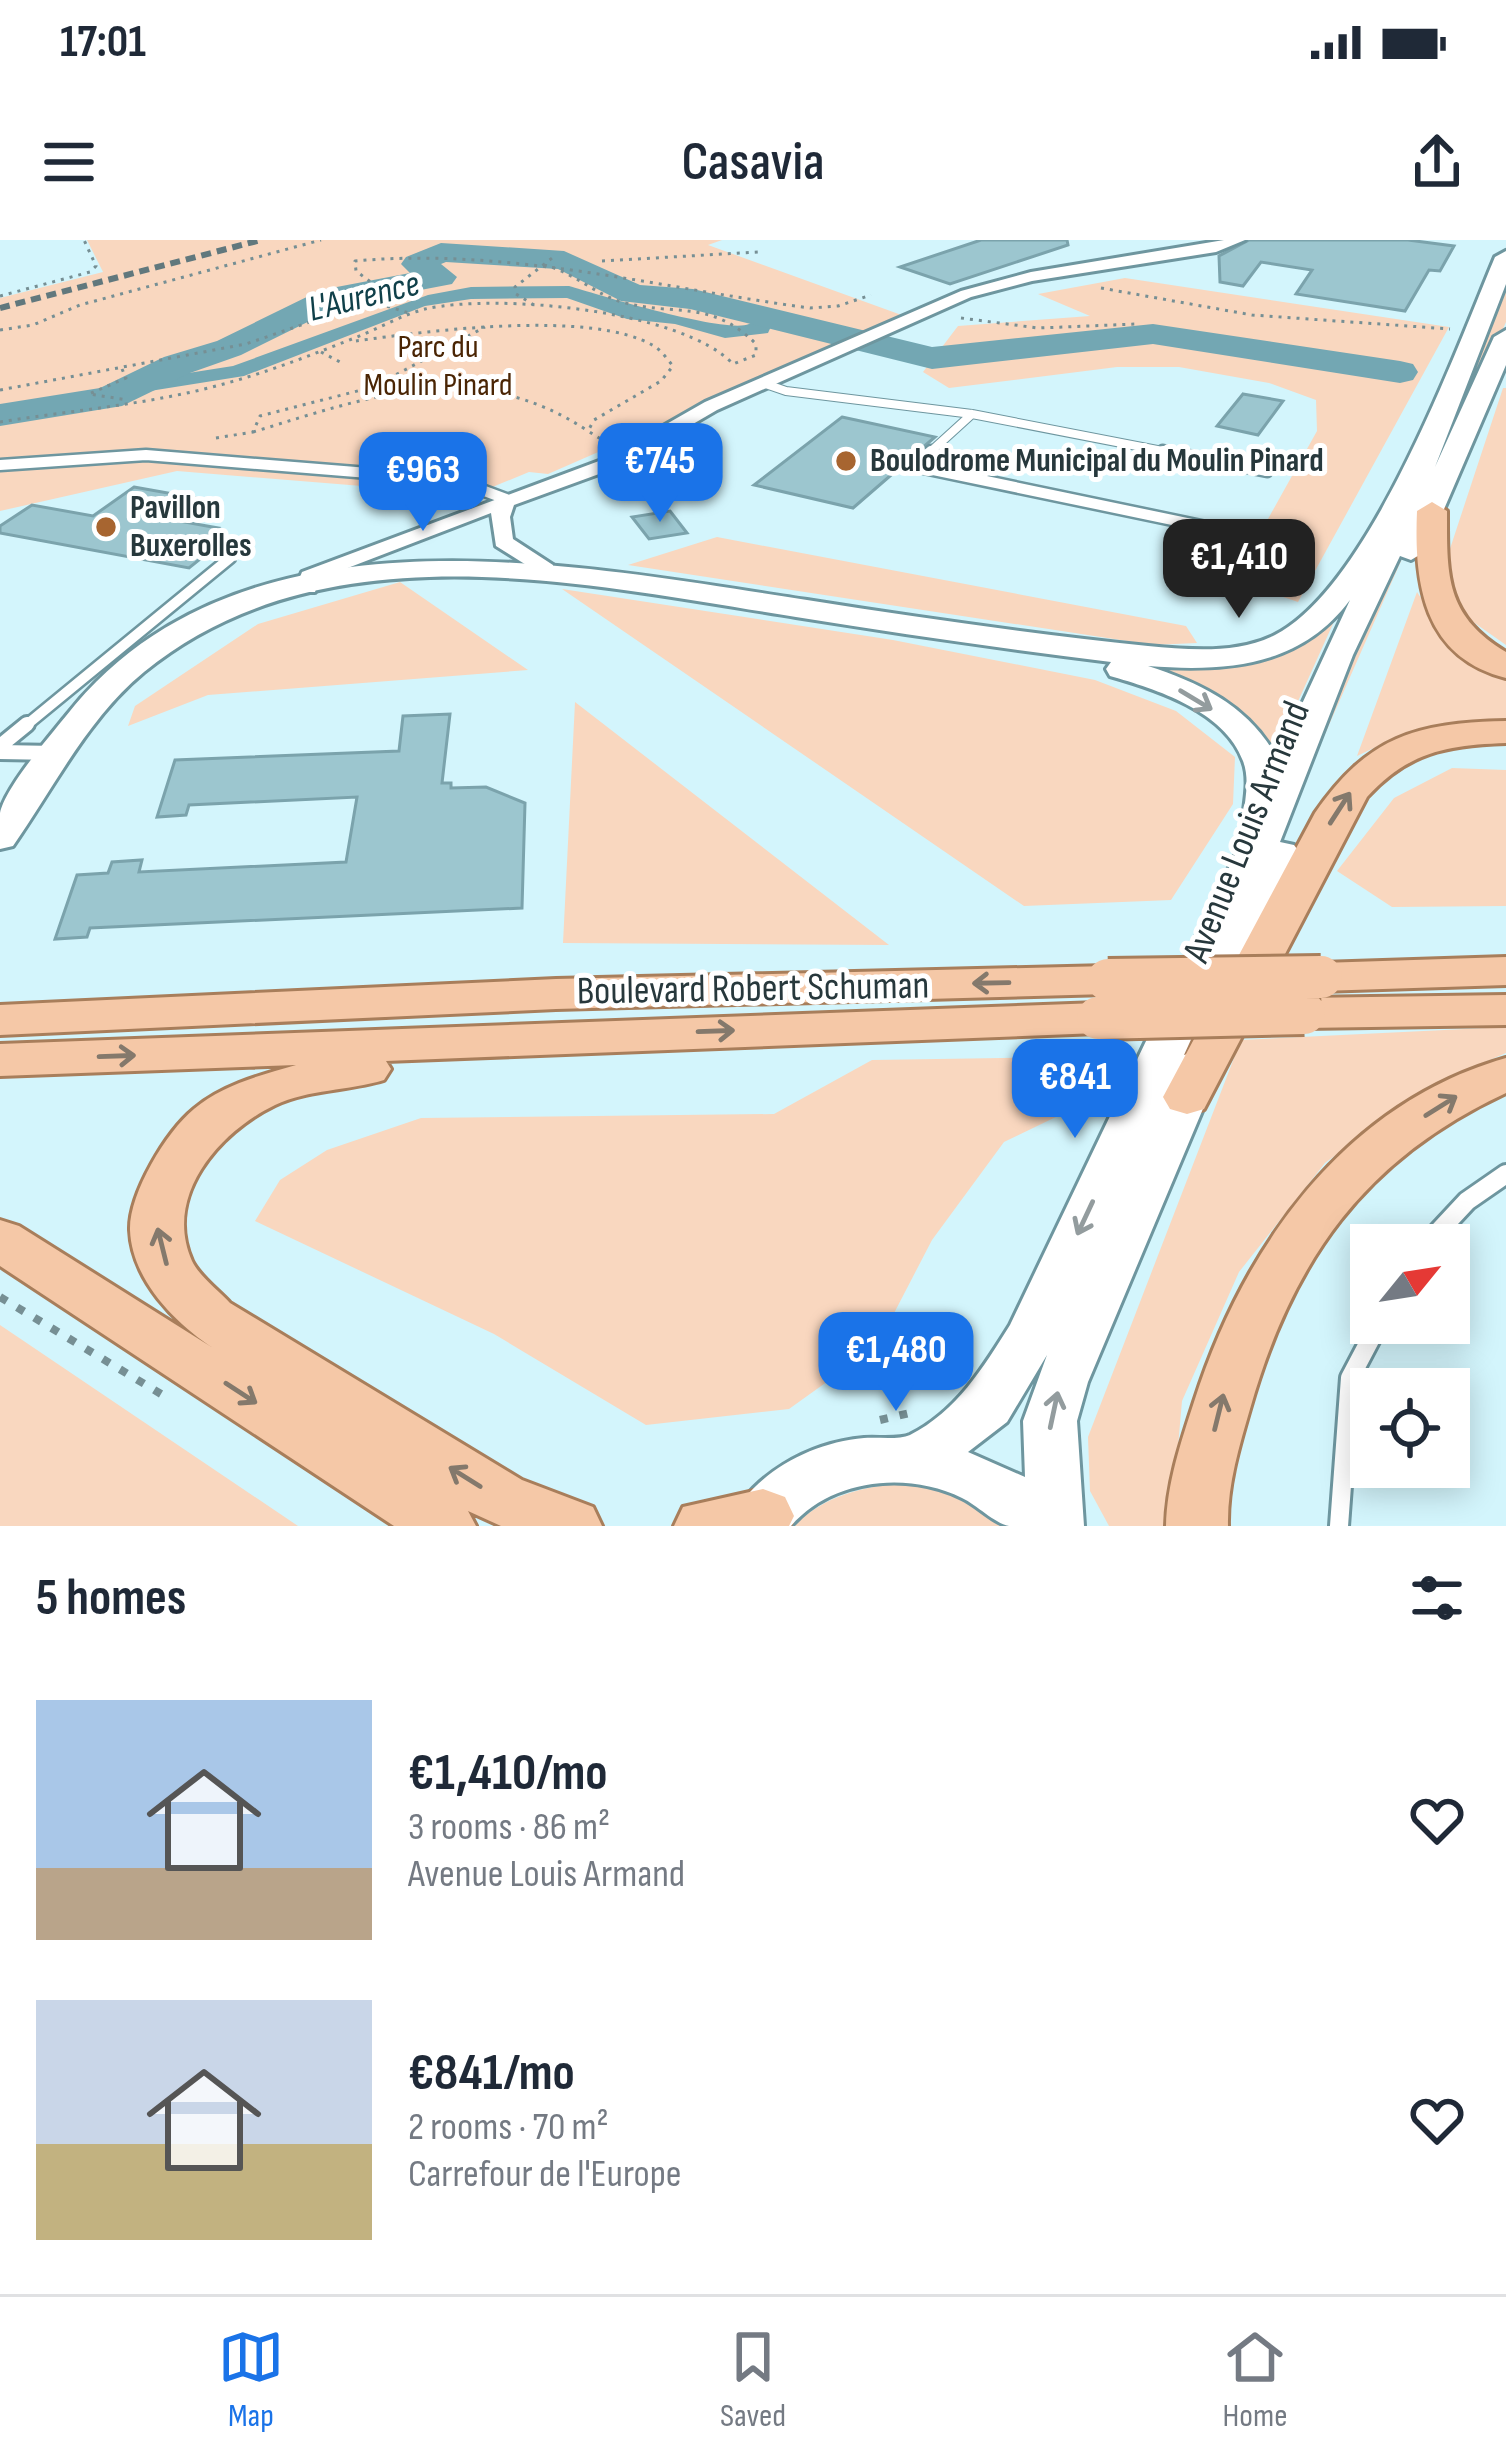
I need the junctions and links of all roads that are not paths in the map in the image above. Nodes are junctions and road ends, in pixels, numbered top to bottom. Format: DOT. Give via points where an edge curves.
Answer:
graph roads {
  1 [pos="1238,240"];
  2 [pos="1506,257"];
  3 [pos="1489,335"];
  4 [pos="763,383"];
  5 [pos="972,414"];
  6 [pos="0,465"];
  7 [pos="1267,471"];
  8 [pos="1416,473"];
  9 [pos="506,499"];
  10 [pos="1432,511"];
  11 [pos="1230,532"];
  12 [pos="230,558"];
  13 [pos="546,569"];
  14 [pos="308,586"];
  15 [pos="1006,640"];
  16 [pos="1506,667"];
  17 [pos="1506,732"];
  18 [pos="0,749"];
  19 [pos="60,754"];
  20 [pos="0,838"];
  21 [pos="1258,845"];
  22 [pos="1506,966"];
  23 [pos="0,990"];
  24 [pos="556,994"];
  25 [pos="1313,995"];
  26 [pos="1103,999"];
  27 [pos="1506,1010"];
  28 [pos="0,1020"];
  29 [pos="626,1035"];
  30 [pos="0,1060"];
  31 [pos="1506,1074"];
  32 [pos="1186,1097"];
  33 [pos="1506,1174"];
  34 [pos="1446,1224"];
  35 [pos="0,1240"];
  36 [pos="1368,1344"];
  37 [pos="918,1460"];
  38 [pos="741,1523"];
  39 [pos="445,1526"];
  40 [pos="571,1526"];
  41 [pos="1046,1526"];
  42 [pos="1055,1526"];
  43 [pos="1197,1526"];
  44 [pos="1339,1526"];
  1 -- 4 [label="street" via="1003,283"];
  2 -- 3 [label="main road, Avenue Louis Armand"];
  3 -- 8 [label="main road, Avenue Louis Armand"];
  3 -- 10 [label="main road, Avenue Louis Armand"];
  4 -- 5 [label="lane"];
  4 -- 9 [label="street" via="640,450"];
  5 -- 7 [label="lane"];
  5 -- 11 [label="lane" via="914,466"];
  6 -- 9 [label="lane" via="146,455 455,480"];
  8 -- 15 [label="main road" via="1308,628 1282,642 1244,654 1162,658"];
  8 -- 21 [label="main road, Avenue Louis Armand"];
  9 -- 13 [label="street" via="503,542"];
  9 -- 14 [label="street" via="345,560 309,576"];
  10 -- 16 [label="main road" via="1435,601 1469,642"];
  10 -- 32 [label="main road, Avenue Louis Armand" via="1292,825"];
  12 -- 18 [label="lane"];
  13 -- 14 [label="main road" via="419,568"];
  13 -- 15 [label="main road"];
  14 -- 19 [label="main road" via="227,611 151,650 99,698"];
  15 -- 21 [label="main road, one-way" via="1153,677 1238,728 1261,761"];
  32 -- 17 [label="main road, one-way" via="1363,773 1417,740"];
  18 -- 19 [label="lane"];
  19 -- 20 [label="main road"];
  21 -- 37 [label="main road, Avenue Louis Armand, one-way" via="1007,1380 988,1406"];
  22 -- 25 [label="main road, Boulevard Robert Schuman" via="1367,975"];
  23 -- 24 [label="main road" via="39,998 279,986"];
  26 -- 24 [label="main road, Boulevard Robert Schuman, one-way"];
  24 -- 28 [label="main road, Boulevard Robert Schuman"];
  25 -- 26 [label="main road, Boulevard Robert Schuman, bridge"];
  25 -- 27 [label="main road, Boulevard Robert Schuman"];
  29 -- 26 [label="main road, Boulevard Robert Schuman, one-way"];
  30 -- 29 [label="main road, Boulevard Robert Schuman, one-way"];
  40 -- 29 [label="main road, one-way" via="501,1499 210,1318 170,1275 156,1229 173,1169 211,1121 260,1091 313,1076"];
  43 -- 31 [label="main road, one-way" via="1214,1434 1252,1313 1310,1214 1377,1147"];
  42 -- 32 [label="main road, Avenue Louis Armand, one-way" via="1050,1421 1060,1382"];
  33 -- 34 [label="lane"];
  35 -- 39 [label="main road, one-way"];
  36 -- 44 [label="lane" via="1350,1378"];
  37 -- 38 [label="main road" via="832,1469"];
  37 -- 41 [label="main road" via="995,1485"];
}
